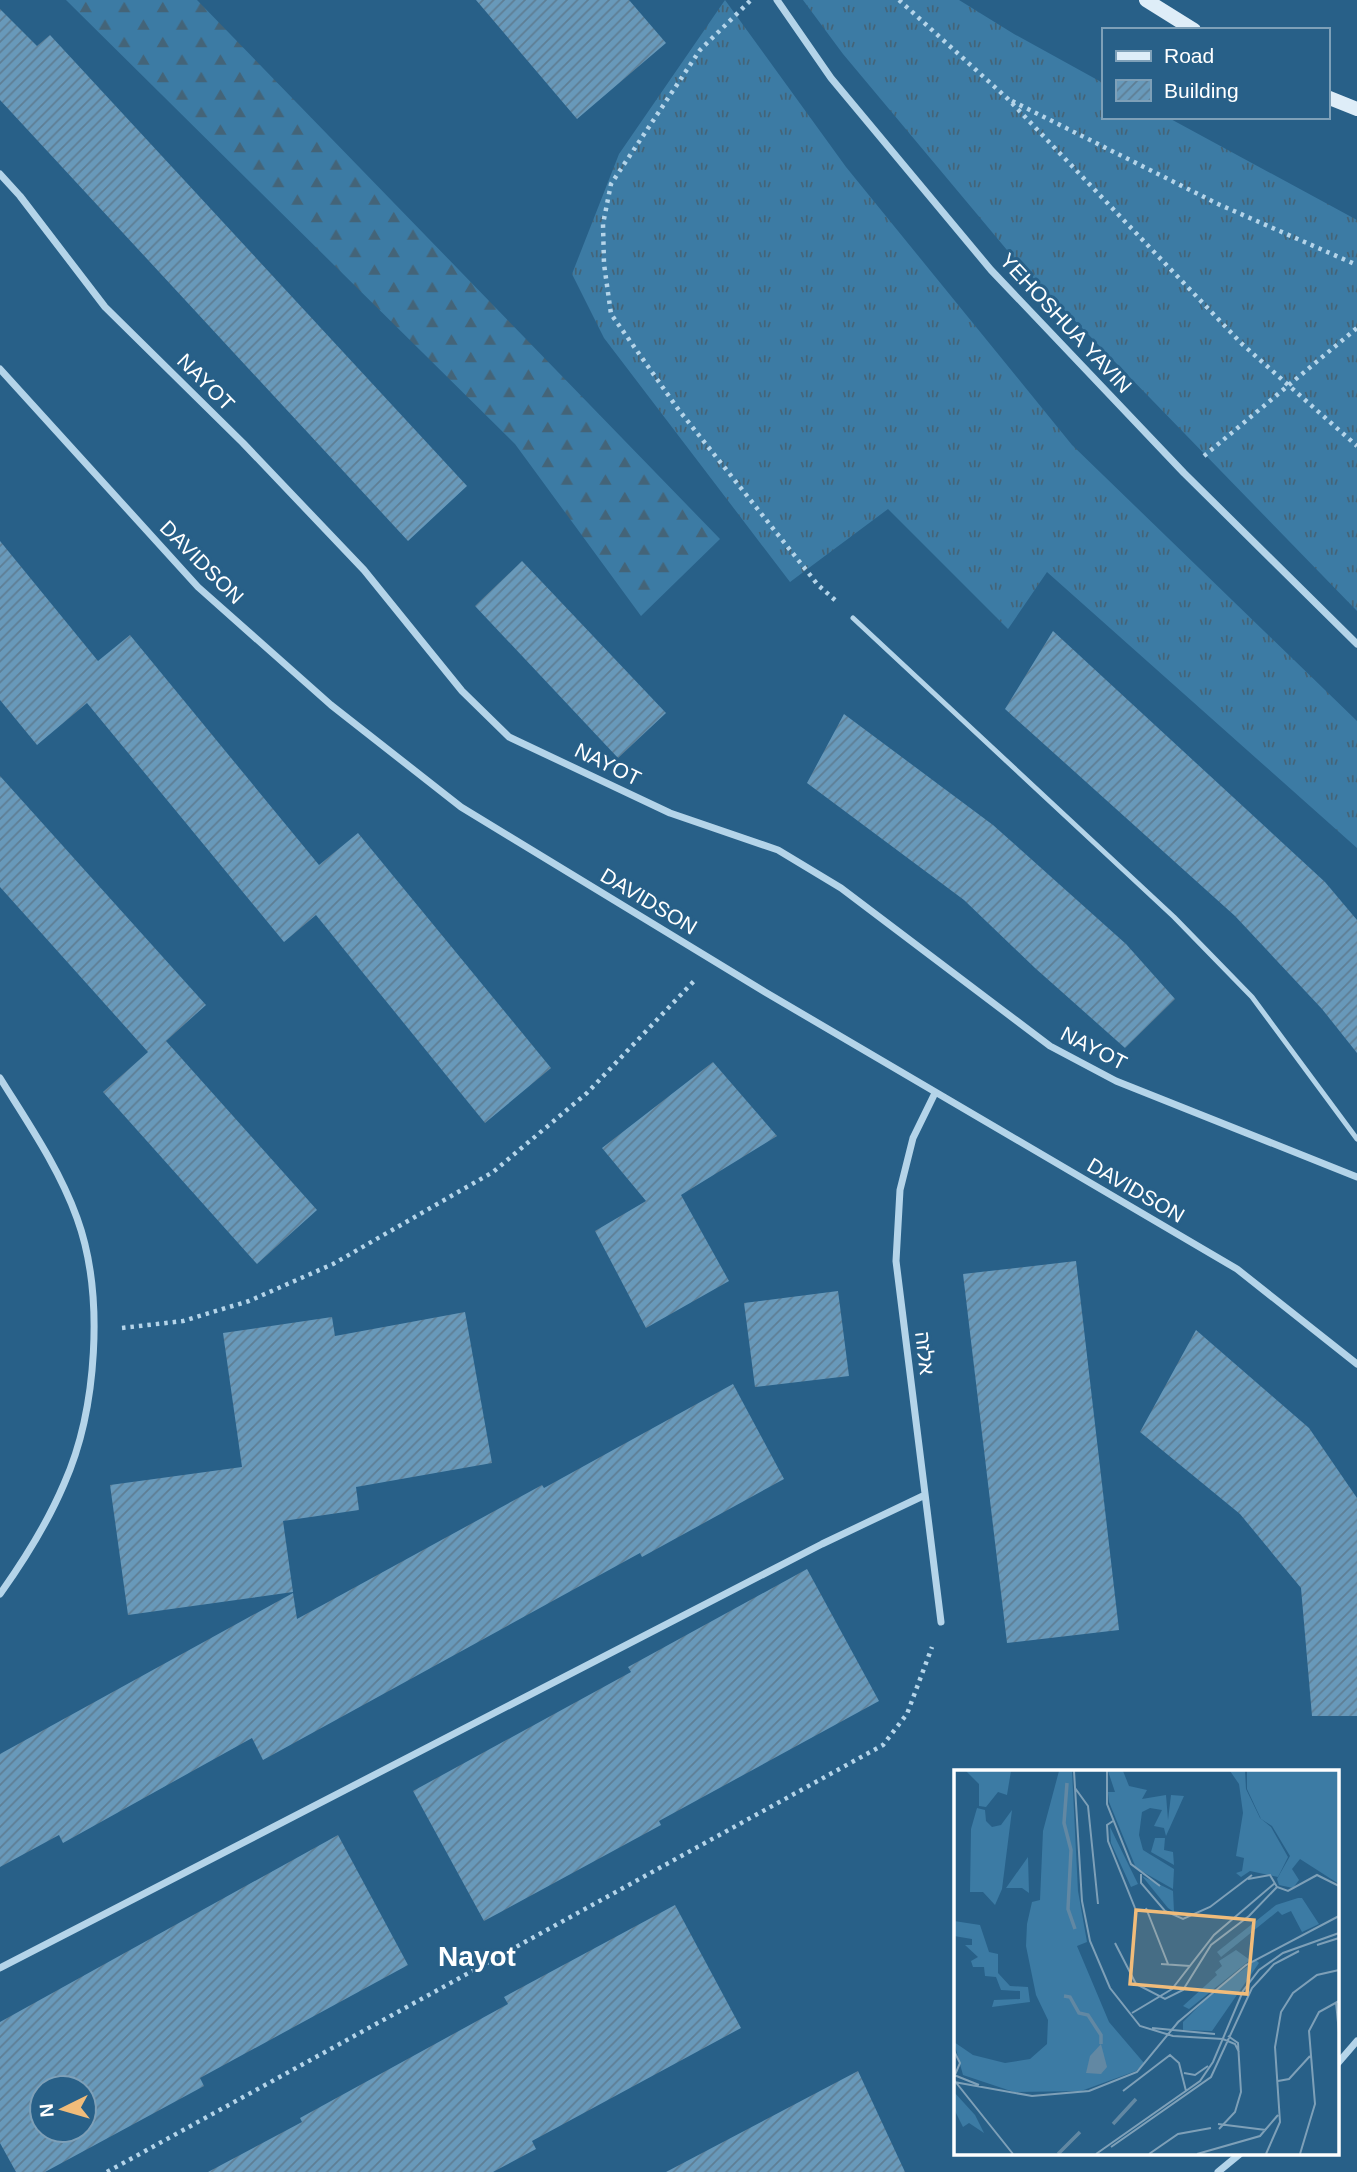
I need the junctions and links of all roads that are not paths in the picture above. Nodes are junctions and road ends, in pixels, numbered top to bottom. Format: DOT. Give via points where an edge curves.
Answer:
graph roads {
  1 [pos="777,0"];
  2 [pos="1146,0"];
  3 [pos="1191,28"];
  4 [pos="1329,98"];
  5 [pos="1357,109"];
  6 [pos="0,174"];
  7 [pos="0,369"];
  8 [pos="853,618"];
  9 [pos="1357,645"];
  10 [pos="0,1078"];
  11 [pos="935,1093"];
  12 [pos="1357,1139"];
  13 [pos="1357,1177"];
  14 [pos="1357,1364"];
  15 [pos="925,1496"];
  16 [pos="0,1594"];
  17 [pos="941,1622"];
  18 [pos="0,1968"];
  19 [pos="1357,2041"];
  20 [pos="1340,2061"];
  21 [pos="1240,2154"];
  22 [pos="1217,2172"];
  1 -- 9 [label="street, YEHOSHUA YAVIN" via="831,78 991,270 1184,473"];
  2 -- 3 [label="main road"];
  4 -- 5 [label="main road"];
  6 -- 13 [label="street, NAYOT" via="105,307 364,570 461,691 509,737 670,813 778,850 841,888 1050,1046 1116,1081"];
  7 -- 11 [label="street, DAVIDSON" via="198,587 331,705 461,807"];
  8 -- 12 [label="lane" via="1174,917 1252,997"];
  10 -- 16 [label="street" via="46,1153 77,1219 94,1289 93,1358 84,1420 65,1482 31,1551"];
  11 -- 14 [label="street, DAVIDSON" via="1237,1269"];
  11 -- 15 [label="street, אלזה" via="913,1138 900,1190 896,1261"];
  15 -- 17 [label="street, אלזה"];
  15 -- 18 [label="street" via="822,1544"];
  19 -- 20 [label="street"];
  21 -- 22 [label="street"];
}
